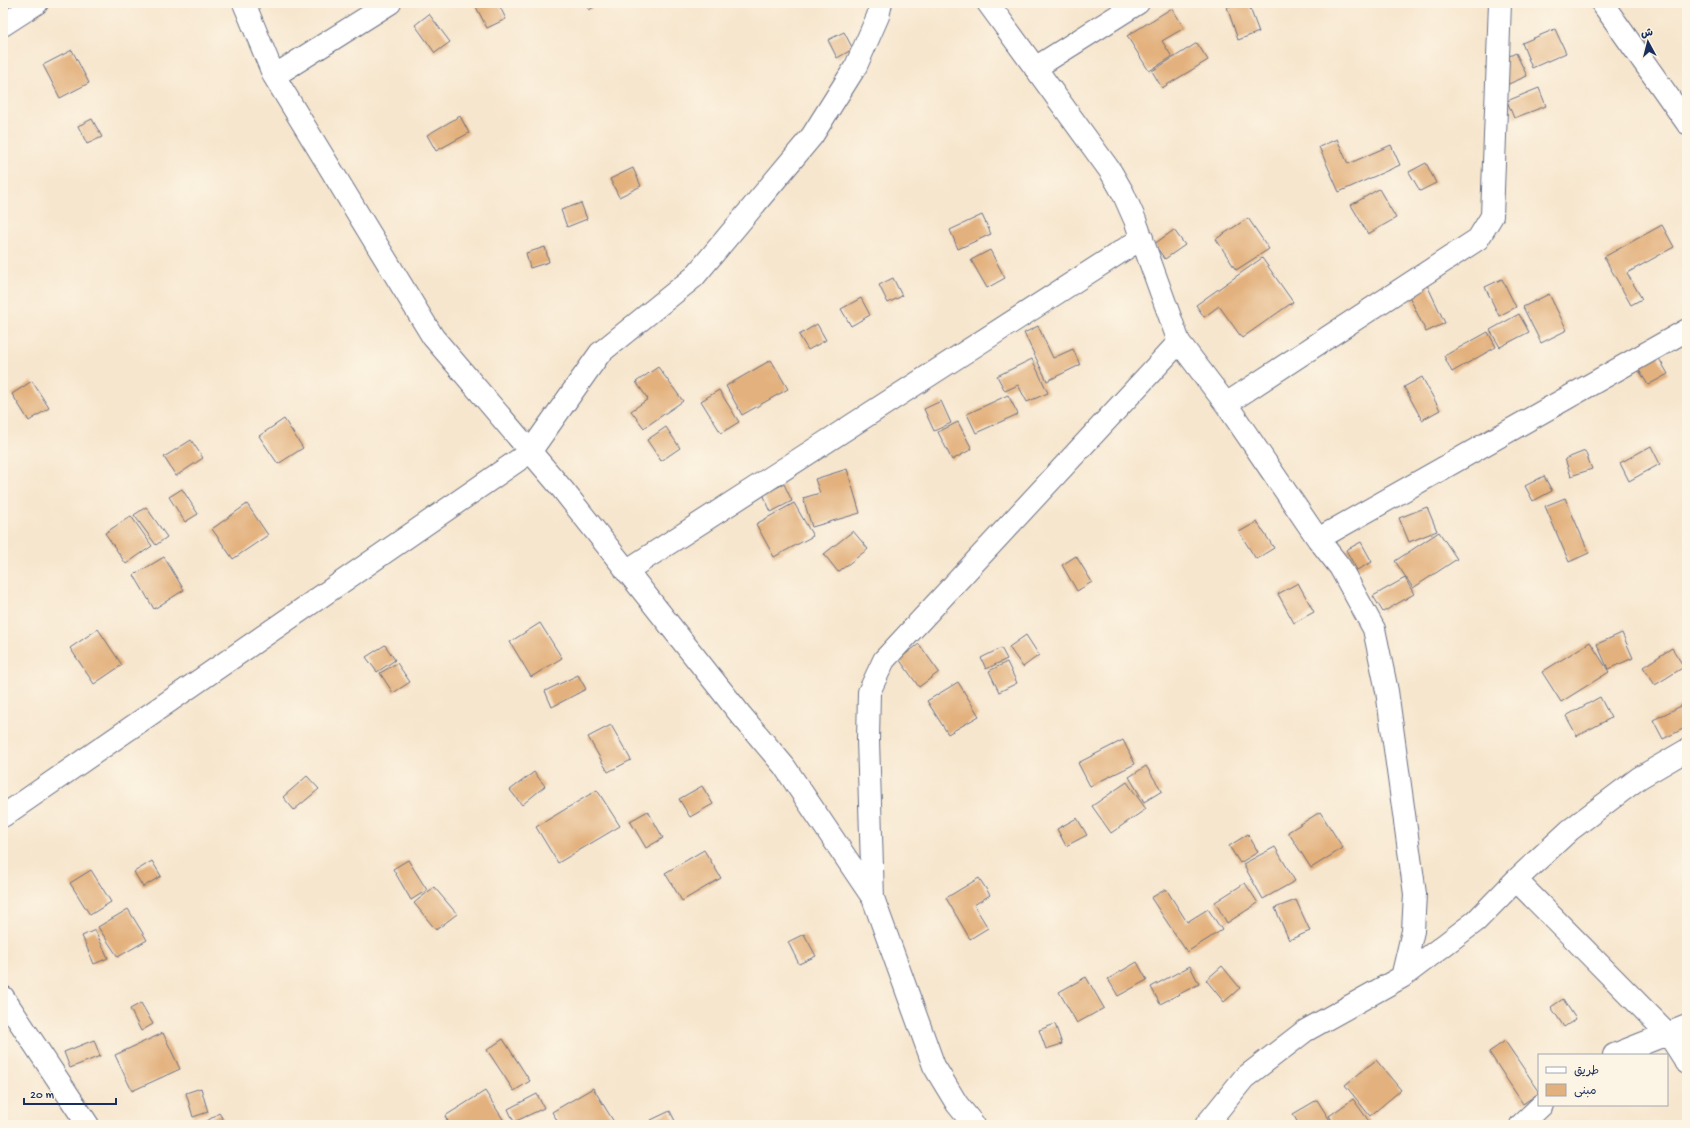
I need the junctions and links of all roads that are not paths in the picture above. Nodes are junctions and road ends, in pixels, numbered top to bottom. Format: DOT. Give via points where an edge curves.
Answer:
graph roads {
  1 [pos="37,3"];
  2 [pos="244,3"];
  3 [pos="390,3"];
  4 [pos="881,3"];
  5 [pos="988,3"];
  6 [pos="1138,3"];
  7 [pos="1500,3"];
  8 [pos="1602,3"];
  9 [pos="3,25"];
  10 [pos="1035,68"];
  11 [pos="274,76"];
  12 [pos="1685,115"];
  13 [pos="1142,238"];
  14 [pos="1687,330"];
  15 [pos="1179,342"];
  16 [pos="1226,404"];
  17 [pos="530,452"];
  18 [pos="1318,539"];
  19 [pos="626,571"];
  20 [pos="1687,750"];
  21 [pos="3,816"];
  22 [pos="1516,880"];
  23 [pos="873,898"];
  24 [pos="1402,977"];
  25 [pos="3,997"];
  26 [pos="1678,1030"];
  27 [pos="1617,1054"];
  28 [pos="1687,1063"];
  29 [pos="1541,1106"];
  30 [pos="88,1125"];
  31 [pos="974,1125"];
  32 [pos="1206,1125"];
  33 [pos="1521,1125"];
  1 -- 9 [label="street"];
  2 -- 11 [label="street"];
  3 -- 11 [label="street"];
  4 -- 17 [label="street" via="878,16 856,66 812,136 694,277 600,353"];
  5 -- 10 [label="street"];
  6 -- 10 [label="street"];
  7 -- 16 [label="street" via="1495,185 1492,216 1478,239"];
  8 -- 12 [label="street"];
  10 -- 13 [label="street" via="1111,172"];
  11 -- 17 [label="street" via="433,337"];
  13 -- 15 [label="street"];
  13 -- 19 [label="street"];
  14 -- 18 [label="street"];
  15 -- 16 [label="street"];
  15 -- 23 [label="street" via="884,660 869,692"];
  16 -- 18 [label="street"];
  17 -- 19 [label="street"];
  17 -- 21 [label="street"];
  18 -- 24 [label="street" via="1340,567 1374,629 1387,691 1415,894 1412,931"];
  19 -- 23 [label="street" via="784,766"];
  20 -- 22 [label="street" via="1639,778 1570,830"];
  22 -- 24 [label="street" via="1476,921"];
  22 -- 26 [label="street"];
  23 -- 31 [label="street" via="934,1066 957,1104"];
  24 -- 32 [label="street" via="1305,1031 1244,1078"];
  25 -- 30 [label="street"];
  26 -- 27 [label="street"];
  26 -- 28 [label="street"];
  29 -- 33 [label="street"];
}
